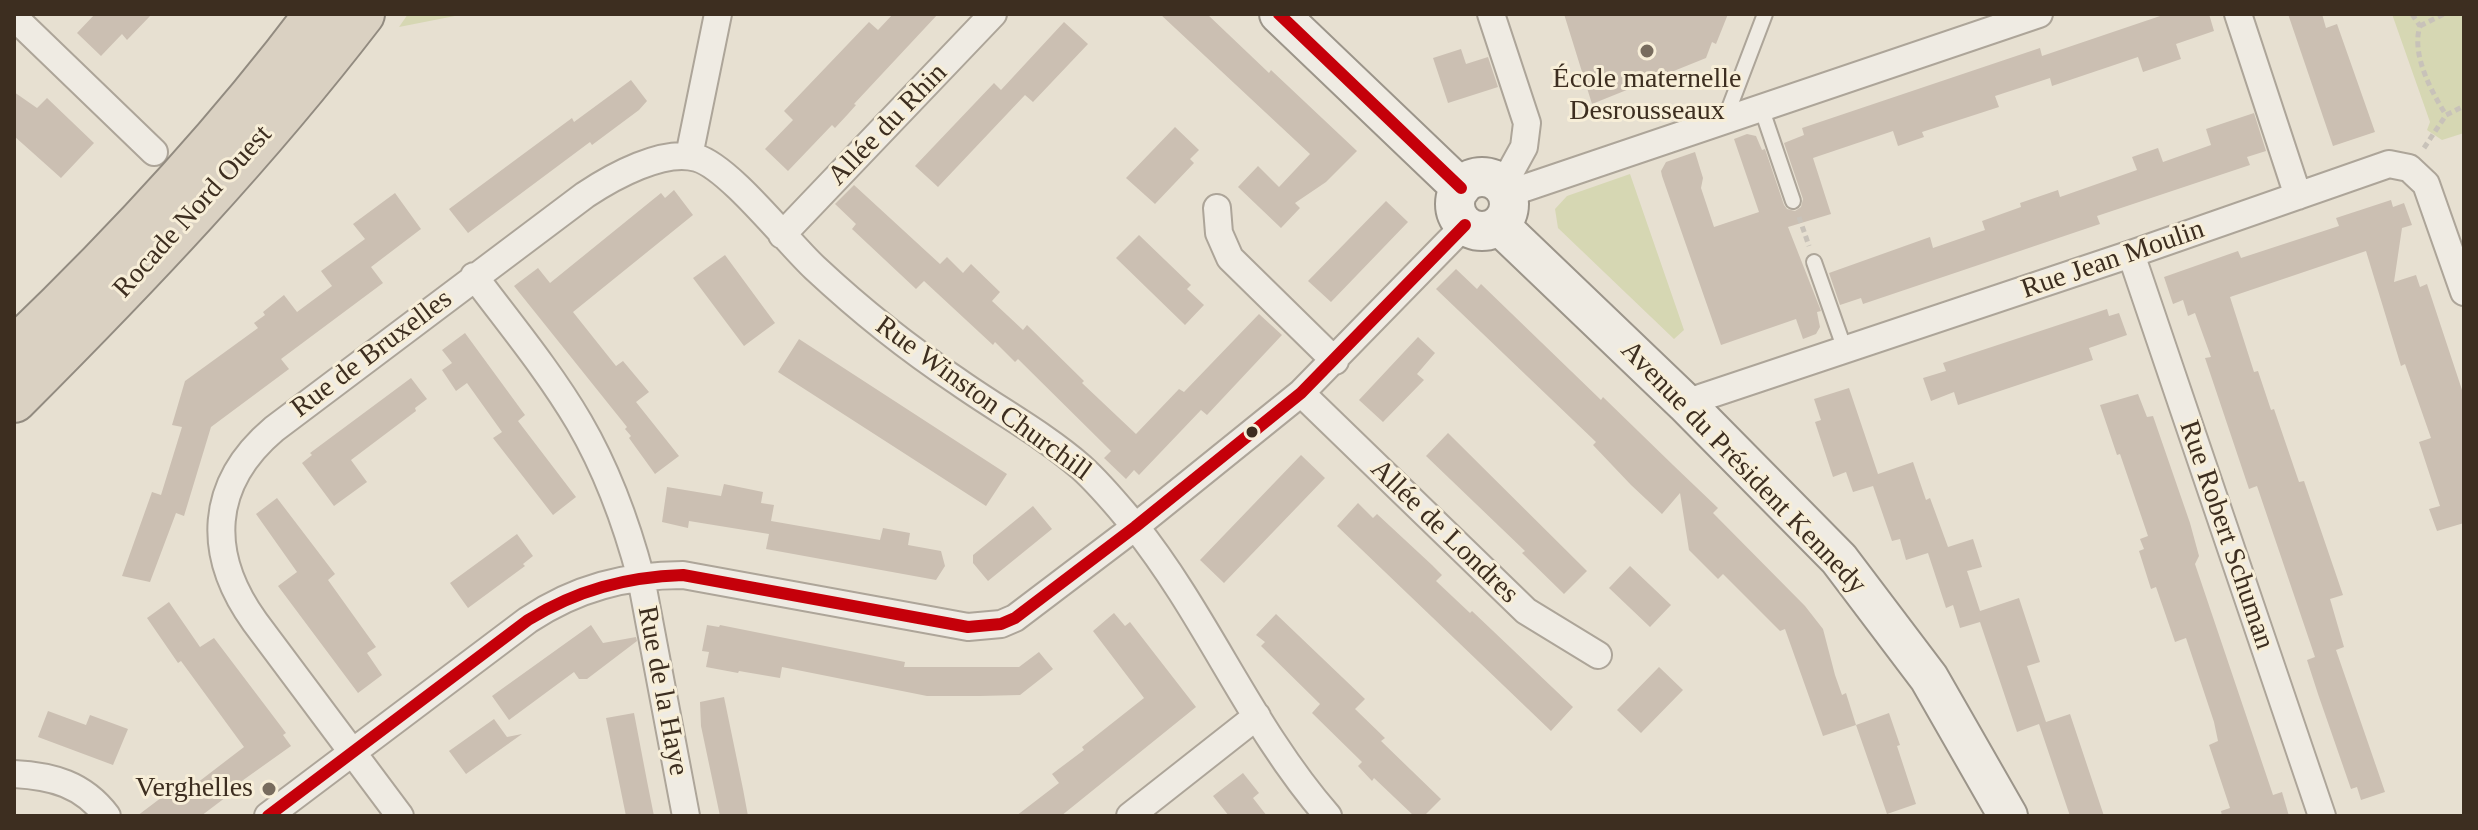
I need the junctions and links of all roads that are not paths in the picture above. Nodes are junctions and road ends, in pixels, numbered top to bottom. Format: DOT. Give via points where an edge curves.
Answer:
graph roads {
  1 [pos="317,14"];
  2 [pos="362,14"];
  3 [pos="718,14"];
  4 [pos="993,14"];
  5 [pos="1279,14"];
  6 [pos="1491,14"];
  7 [pos="1765,14"];
  8 [pos="2039,14"];
  9 [pos="2238,14"];
  10 [pos="14,17"];
  11 [pos="1761,107"];
  12 [pos="1725,120"];
  13 [pos="154,152"];
  14 [pos="689,156"];
  15 [pos="2298,196"];
  16 [pos="1793,201"];
  17 [pos="1487,204"];
  18 [pos="1217,208"];
  19 [pos="782,235"];
  20 [pos="2455,237"];
  21 [pos="2131,254"];
  22 [pos="1814,262"];
  23 [pos="474,276"];
  24 [pos="2464,292"];
  25 [pos="59,307"];
  26 [pos="14,341"];
  27 [pos="14,350"];
  28 [pos="1845,350"];
  29 [pos="1335,361"];
  30 [pos="1301,393"];
  31 [pos="14,400"];
  32 [pos="1685,403"];
  33 [pos="1135,527"];
  34 [pos="641,578"];
  35 [pos="1598,655"];
  36 [pos="1257,716"];
  37 [pos="352,752"];
  38 [pos="14,774"];
  39 [pos="107,816"];
  40 [pos="268,816"];
  41 [pos="400,816"];
  42 [pos="686,816"];
  43 [pos="1130,816"];
  44 [pos="1328,816"];
  45 [pos="2008,816"];
  46 [pos="2322,816"];
  1 -- 25 [label="highway, Rocade Nord Ouest" via="182,177"];
  2 -- 31 [label="highway, Rocade Nord Ouest" via="188,220"];
  3 -- 14 [label="street"];
  4 -- 19 [label="street, Allée du Rhin"];
  5 -- 17 [label="street, Avenue du Président Kennedy"];
  6 -- 17 [label="street" via="1527,123 1524,147"];
  7 -- 12 [label="lane"];
  8 -- 11 [label="street"];
  9 -- 15 [label="street"];
  10 -- 13 [label="street"];
  11 -- 12 [label="street"];
  11 -- 16 [label="lane"];
  12 -- 17 [label="street"];
  14 -- 19 [label="street" via="721,172"];
  14 -- 23 [label="street, Rue de Bruxelles" via="655,161 600,185"];
  15 -- 20 [label="street, Rue Jean Moulin" via="2389,164 2409,168 2426,184"];
  15 -- 21 [label="street, Rue Jean Moulin"];
  17 -- 29 [label="street"];
  17 -- 32 [label="street, Avenue du Président Kennedy"];
  18 -- 29 [label="street" via="1219,233 1230,258"];
  19 -- 33 [label="street, Rue Winston Churchill" via="894,337 1078,464"];
  20 -- 24 [label="street"];
  21 -- 28 [label="street, Rue Jean Moulin"];
  21 -- 46 [label="street, Rue Robert Schuman"];
  22 -- 28 [label="lane"];
  23 -- 34 [label="street, Rue de la Haye" via="580,424 611,489"];
  23 -- 37 [label="street, Rue de Bruxelles" via="259,441 239,466 225,498 224,555 235,591"];
  25 -- 26 [label="highway"];
  25 -- 27 [label="highway, Rocade Nord Ouest"];
  28 -- 32 [label="street, Rue Jean Moulin"];
  29 -- 30 [label="street"];
  30 -- 33 [label="street"];
  30 -- 35 [label="street, Allée de Londres" via="1526,611"];
  32 -- 45 [label="street, Avenue du Président Kennedy" via="1812,530 1878,608 1940,696"];
  33 -- 34 [label="street" via="1027,611 982,627 715,579"];
  33 -- 36 [label="street, Rue Winston Churchill" via="1176,582"];
  34 -- 37 [label="street" via="579,591 544,609"];
  34 -- 42 [label="street, Rue de la Haye"];
  36 -- 43 [label="street"];
  36 -- 44 [label="street, Rue Winston Churchill"];
  37 -- 40 [label="street"];
  37 -- 41 [label="street, Rue de Bruxelles"];
  38 -- 39 [label="street" via="70,784"];
}
